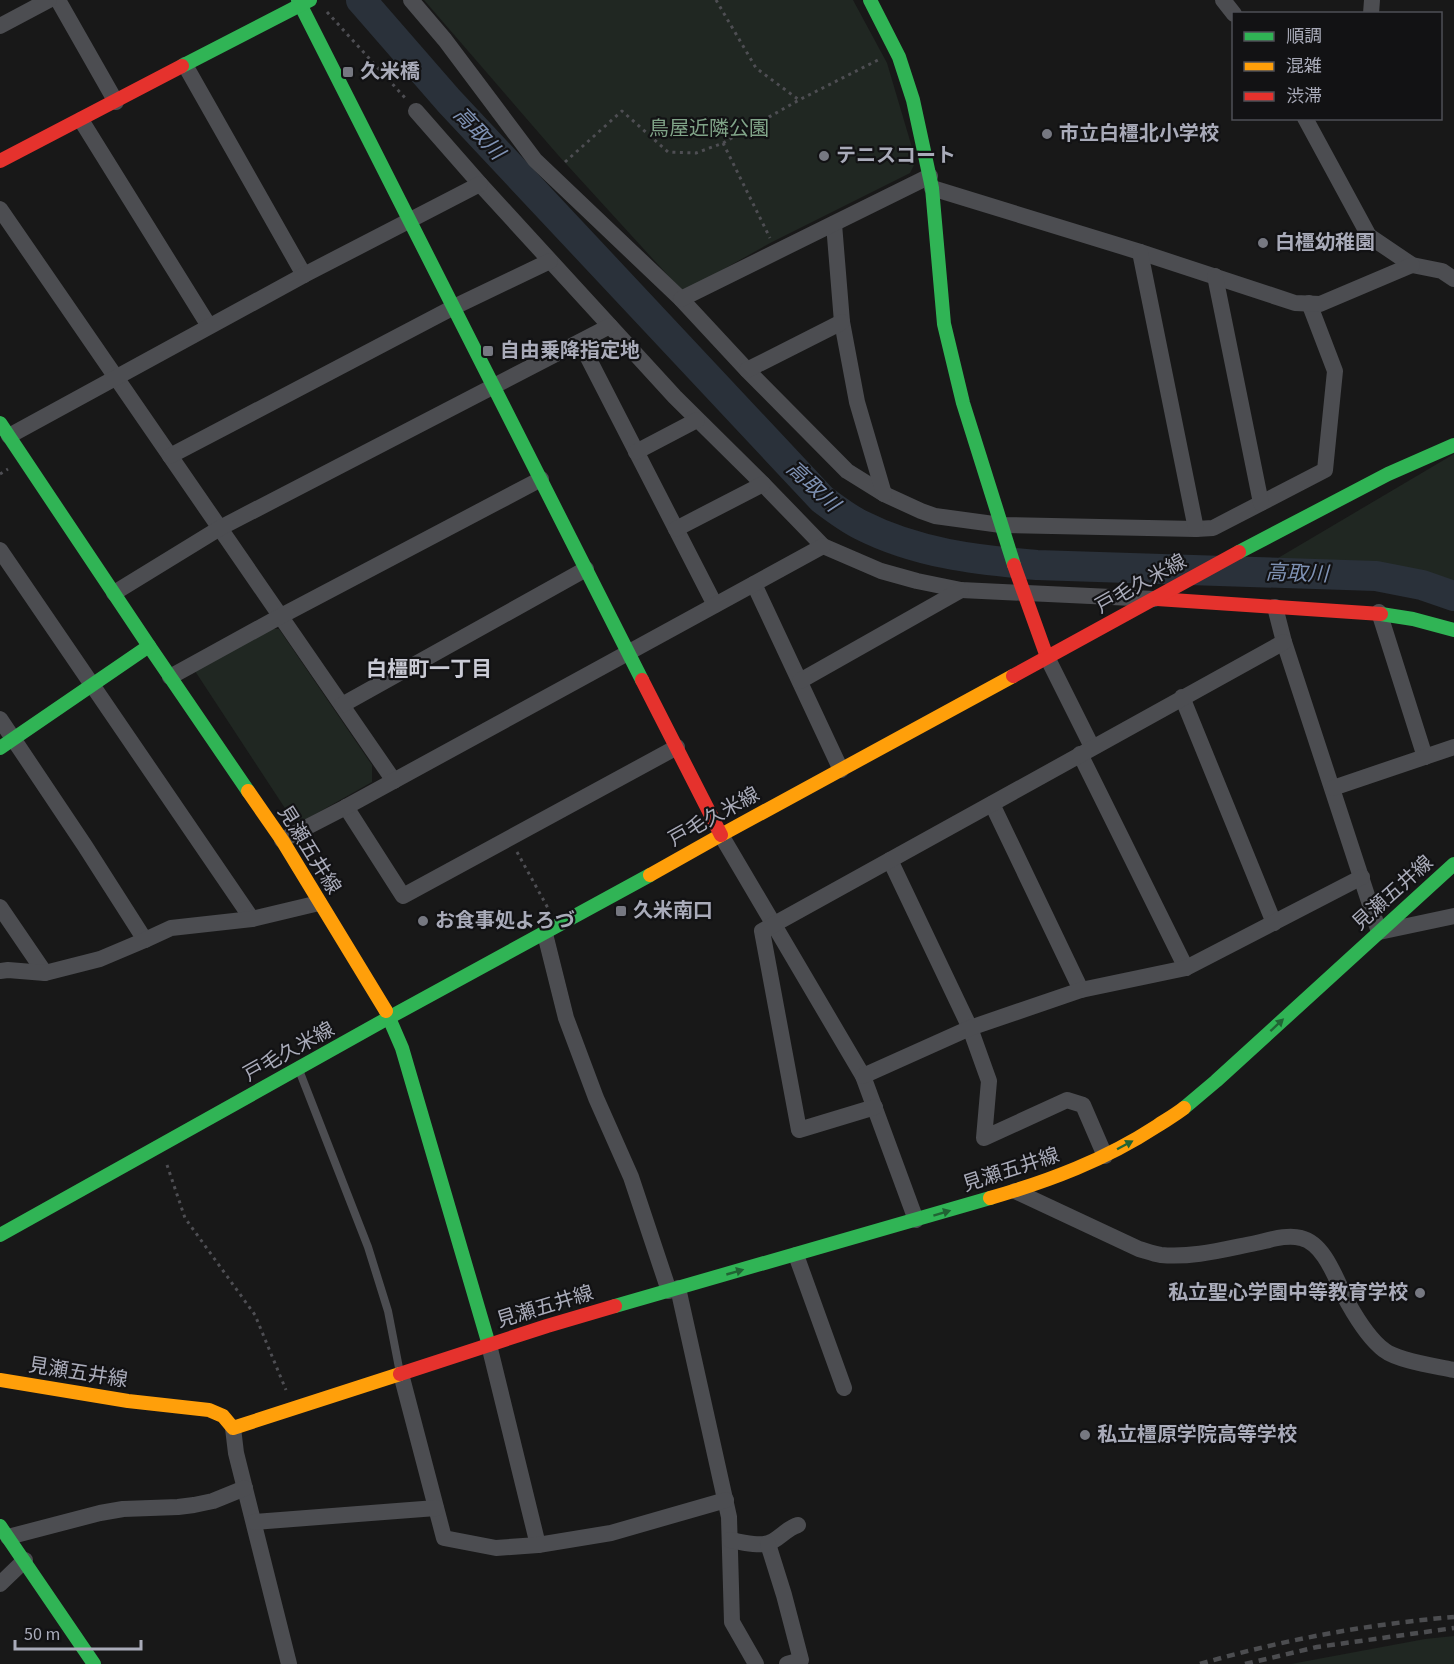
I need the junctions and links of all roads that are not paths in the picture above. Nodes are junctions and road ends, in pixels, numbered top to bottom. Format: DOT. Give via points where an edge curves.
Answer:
graph roads {
  1 [pos="49,0"];
  2 [pos="58,0"];
  3 [pos="411,0"];
  4 [pos="870,0"];
  5 [pos="1223,0"];
  6 [pos="303,2"];
  7 [pos="1232,12"];
  8 [pos="0,26"];
  9 [pos="185,65"];
  10 [pos="116,102"];
  11 [pos="416,111"];
  12 [pos="81,120"];
  13 [pos="1306,120"];
  14 [pos="0,161"];
  15 [pos="931,182"];
  16 [pos="480,184"];
  17 [pos="0,209"];
  18 [pos="409,220"];
  19 [pos="834,224"];
  20 [pos="1140,252"];
  21 [pos="550,261"];
  22 [pos="1412,266"];
  23 [pos="304,275"];
  24 [pos="1215,276"];
  25 [pos="1454,279"];
  26 [pos="681,299"];
  27 [pos="1309,303"];
  28 [pos="454,307"];
  29 [pos="842,322"];
  30 [pos="208,326"];
  31 [pos="610,326"];
  32 [pos="580,342"];
  33 [pos="747,370"];
  34 [pos="117,378"];
  35 [pos="494,387"];
  36 [pos="697,420"];
  37 [pos="4,429"];
  38 [pos="1454,445"];
  39 [pos="636,452"];
  40 [pos="170,456"];
  41 [pos="541,479"];
  42 [pos="763,484"];
  43 [pos="884,494"];
  44 [pos="1261,503"];
  45 [pos="220,528"];
  46 [pos="676,529"];
  47 [pos="1196,529"];
  48 [pos="1004,531"];
  49 [pos="824,546"];
  50 [pos="0,550"];
  51 [pos="586,569"];
  52 [pos="754,584"];
  53 [pos="961,590"];
  54 [pos="1022,590"];
  55 [pos="114,593"];
  56 [pos="1163,595"];
  57 [pos="715,605"];
  58 [pos="1275,607"];
  59 [pos="1379,612"];
  60 [pos="281,616"];
  61 [pos="1454,630"];
  62 [pos="1284,642"];
  63 [pos="149,646"];
  64 [pos="629,653"];
  65 [pos="1047,657"];
  66 [pos="170,678"];
  67 [pos="800,681"];
  68 [pos="91,686"];
  69 [pos="1182,698"];
  70 [pos="342,705"];
  71 [pos="0,719"];
  72 [pos="7,743"];
  73 [pos="677,747"];
  74 [pos="1454,747"];
  75 [pos="1086,751"];
  76 [pos="1425,757"];
  77 [pos="841,770"];
  78 [pos="394,781"];
  79 [pos="1333,788"];
  80 [pos="992,804"];
  81 [pos="346,807"];
  82 [pos="721,835"];
  83 [pos="282,840"];
  84 [pos="890,860"];
  85 [pos="1454,864"];
  86 [pos="1362,877"];
  87 [pos="319,903"];
  88 [pos="0,907"];
  89 [pos="1454,916"];
  90 [pos="252,919"];
  91 [pos="1274,923"];
  92 [pos="773,924"];
  93 [pos="551,931"];
  94 [pos="1379,932"];
  95 [pos="145,940"];
  96 [pos="1186,968"];
  97 [pos="0,971"];
  98 [pos="45,973"];
  99 [pos="1081,990"];
  100 [pos="390,1017"];
  101 [pos="970,1028"];
  102 [pos="298,1070"];
  103 [pos="863,1076"];
  104 [pos="875,1107"];
  105 [pos="1105,1156"];
  106 [pos="1015,1191"];
  107 [pos="916,1220"];
  108 [pos="0,1235"];
  109 [pos="796,1255"];
  110 [pos="674,1289"];
  111 [pos="489,1345"];
  112 [pos="1454,1370"];
  113 [pos="401,1374"];
  114 [pos="0,1380"];
  115 [pos="844,1389"];
  116 [pos="233,1428"];
  117 [pos="245,1488"];
  118 [pos="726,1500"];
  119 [pos="435,1508"];
  120 [pos="254,1522"];
  121 [pos="798,1525"];
  122 [pos="4,1531"];
  123 [pos="730,1540"];
  124 [pos="768,1544"];
  125 [pos="538,1545"];
  126 [pos="25,1560"];
  127 [pos="0,1584"];
  128 [pos="94,1664"];
  129 [pos="289,1664"];
  130 [pos="756,1664"];
  131 [pos="787,1664"];
  1 -- 8 [label="street"];
  2 -- 10 [label="street"];
  3 -- 26 [label="street" via="535,160"];
  4 -- 15 [label="main road" via="906,79"];
  5 -- 7 [label="street"];
  6 -- 9 [label="main road"];
  6 -- 18 [label="main road"];
  9 -- 10 [label="main road"];
  9 -- 23 [label="street"];
  10 -- 12 [label="main road"];
  11 -- 16 [label="street"];
  12 -- 14 [label="main road"];
  12 -- 30 [label="street"];
  13 -- 22 [label="street" via="1369,236"];
  15 -- 19 [label="street"];
  15 -- 20 [label="street"];
  15 -- 48 [label="main road" via="944,324 963,403"];
  16 -- 18 [label="street"];
  16 -- 21 [label="street"];
  17 -- 34 [label="street"];
  18 -- 23 [label="street"];
  18 -- 28 [label="main road"];
  19 -- 26 [label="street"];
  19 -- 29 [label="street"];
  20 -- 24 [label="street"];
  20 -- 47 [label="street"];
  21 -- 28 [label="street"];
  21 -- 31 [label="street"];
  22 -- 25 [label="street" via="1442,271"];
  22 -- 27 [label="street" via="1320,304"];
  23 -- 30 [label="street"];
  24 -- 27 [label="street" via="1295,303"];
  24 -- 44 [label="street"];
  26 -- 33 [label="street"];
  27 -- 44 [label="street" via="1335,371 1325,470"];
  28 -- 35 [label="main road"];
  28 -- 40 [label="street"];
  29 -- 33 [label="street"];
  29 -- 43 [label="street" via="857,402"];
  30 -- 34 [label="street"];
  31 -- 32 [label="street"];
  31 -- 36 [label="street"];
  32 -- 35 [label="street"];
  32 -- 39 [label="street"];
  33 -- 43 [label="street" via="847,471"];
  34 -- 37 [label="street"];
  34 -- 40 [label="street"];
  35 -- 41 [label="main road"];
  35 -- 45 [label="street"];
  36 -- 39 [label="street"];
  36 -- 42 [label="street"];
  37 -- 55 [label="main road, 見瀬五井線"];
  38 -- 56 [label="main road, 戸毛久米線" via="1388,474"];
  39 -- 46 [label="street"];
  40 -- 45 [label="street"];
  41 -- 51 [label="main road"];
  41 -- 60 [label="street"];
  42 -- 46 [label="street"];
  42 -- 49 [label="street"];
  43 -- 48 [label="street" via="935,516"];
  44 -- 47 [label="street" via="1213,528"];
  45 -- 55 [label="street"];
  45 -- 60 [label="street"];
  46 -- 57 [label="street"];
  47 -- 48 [label="street"];
  48 -- 54 [label="main road"];
  49 -- 52 [label="street"];
  49 -- 53 [label="street" via="881,571"];
  50 -- 68 [label="street"];
  51 -- 64 [label="main road"];
  51 -- 70 [label="street"];
  52 -- 57 [label="street"];
  52 -- 67 [label="street"];
  53 -- 54 [label="street"];
  53 -- 67 [label="street"];
  54 -- 56 [label="street"];
  54 -- 65 [label="main road"];
  55 -- 63 [label="main road, 見瀬五井線"];
  56 -- 58 [label="main road"];
  56 -- 65 [label="main road, 戸毛久米線"];
  57 -- 64 [label="street"];
  58 -- 59 [label="main road"];
  58 -- 62 [label="street"];
  59 -- 61 [label="main road"];
  59 -- 76 [label="street"];
  60 -- 66 [label="street"];
  60 -- 70 [label="street"];
  62 -- 69 [label="street"];
  62 -- 79 [label="street"];
  63 -- 66 [label="main road, 見瀬五井線"];
  63 -- 68 [label="main road"];
  64 -- 73 [label="main road"];
  64 -- 78 [label="street"];
  65 -- 75 [label="street"];
  65 -- 77 [label="main road, 戸毛久米線"];
  66 -- 83 [label="main road, 見瀬五井線"];
  67 -- 77 [label="street"];
  68 -- 72 [label="main road"];
  68 -- 90 [label="street"];
  69 -- 75 [label="street"];
  69 -- 91 [label="street"];
  70 -- 78 [label="street"];
  71 -- 72 [label="street"];
  72 -- 95 [label="street" via="85,846"];
  73 -- 81 [label="street" via="403,896"];
  73 -- 82 [label="main road"];
  74 -- 76 [label="street"];
  75 -- 80 [label="street"];
  75 -- 96 [label="street"];
  76 -- 79 [label="street"];
  77 -- 82 [label="main road, 戸毛久米線"];
  78 -- 81 [label="street"];
  79 -- 86 [label="street"];
  80 -- 84 [label="street"];
  80 -- 99 [label="street"];
  81 -- 83 [label="street"];
  82 -- 92 [label="street"];
  82 -- 93 [label="main road, 戸毛久米線"];
  83 -- 87 [label="main road, 見瀬五井線"];
  84 -- 92 [label="street"];
  84 -- 101 [label="street"];
  85 -- 94 [label="main road, 見瀬五井線"];
  86 -- 91 [label="street"];
  86 -- 94 [label="street"];
  87 -- 90 [label="street"];
  87 -- 100 [label="main road, 見瀬五井線"];
  88 -- 98 [label="street"];
  89 -- 94 [label="street"];
  90 -- 95 [label="street" via="171,928"];
  91 -- 96 [label="street"];
  92 -- 103 [label="street"];
  92 -- 104 [label="street" via="762,931 799,1130"];
  93 -- 100 [label="main road, 戸毛久米線"];
  93 -- 110 [label="street" via="567,1018"];
  105 -- 94 [label="main road, 見瀬五井線, one-way" via="1180,1111 1216,1082"];
  95 -- 98 [label="street" via="100,959"];
  96 -- 99 [label="street"];
  97 -- 98 [label="street"];
  99 -- 101 [label="street"];
  100 -- 102 [label="main road, 戸毛久米線"];
  100 -- 111 [label="main road, 見瀬五井線"];
  101 -- 103 [label="street"];
  101 -- 105 [label="street" via="989,1081 984,1138 1067,1100 1083,1104"];
  102 -- 108 [label="main road, 戸毛久米線"];
  102 -- 113 [label="lane" via="368,1247 388,1311"];
  103 -- 104 [label="street"];
  104 -- 107 [label="street"];
  105 -- 106 [label="main road, 見瀬五井線"];
  107 -- 106 [label="main road, 見瀬五井線, one-way"];
  106 -- 112 [label="street" via="1159,1255 1203,1254 1288,1237 1303,1238 1325,1258 1357,1319 1385,1352"];
  107 -- 109 [label="main road, 見瀬五井線"];
  110 -- 109 [label="main road, 見瀬五井線, one-way"];
  109 -- 115 [label="street"];
  110 -- 111 [label="main road, 見瀬五井線"];
  110 -- 118 [label="street"];
  111 -- 113 [label="main road, 見瀬五井線"];
  111 -- 125 [label="street"];
  113 -- 116 [label="main road, 見瀬五井線"];
  113 -- 119 [label="street"];
  114 -- 116 [label="main road, 見瀬五井線" via="209,1410 220,1413"];
  116 -- 117 [label="street"];
  117 -- 120 [label="street"];
  117 -- 122 [label="street" via="194,1505 123,1509"];
  118 -- 123 [label="street"];
  118 -- 125 [label="street" via="611,1533"];
  119 -- 120 [label="street"];
  119 -- 125 [label="street" via="444,1538 496,1548"];
  120 -- 129 [label="street"];
  121 -- 124 [label="street"];
  122 -- 126 [label="main road"];
  123 -- 124 [label="street"];
  123 -- 130 [label="street" via="732,1622"];
  124 -- 131 [label="street" via="801,1660"];
  126 -- 127 [label="street"];
  126 -- 128 [label="main road"];
}
